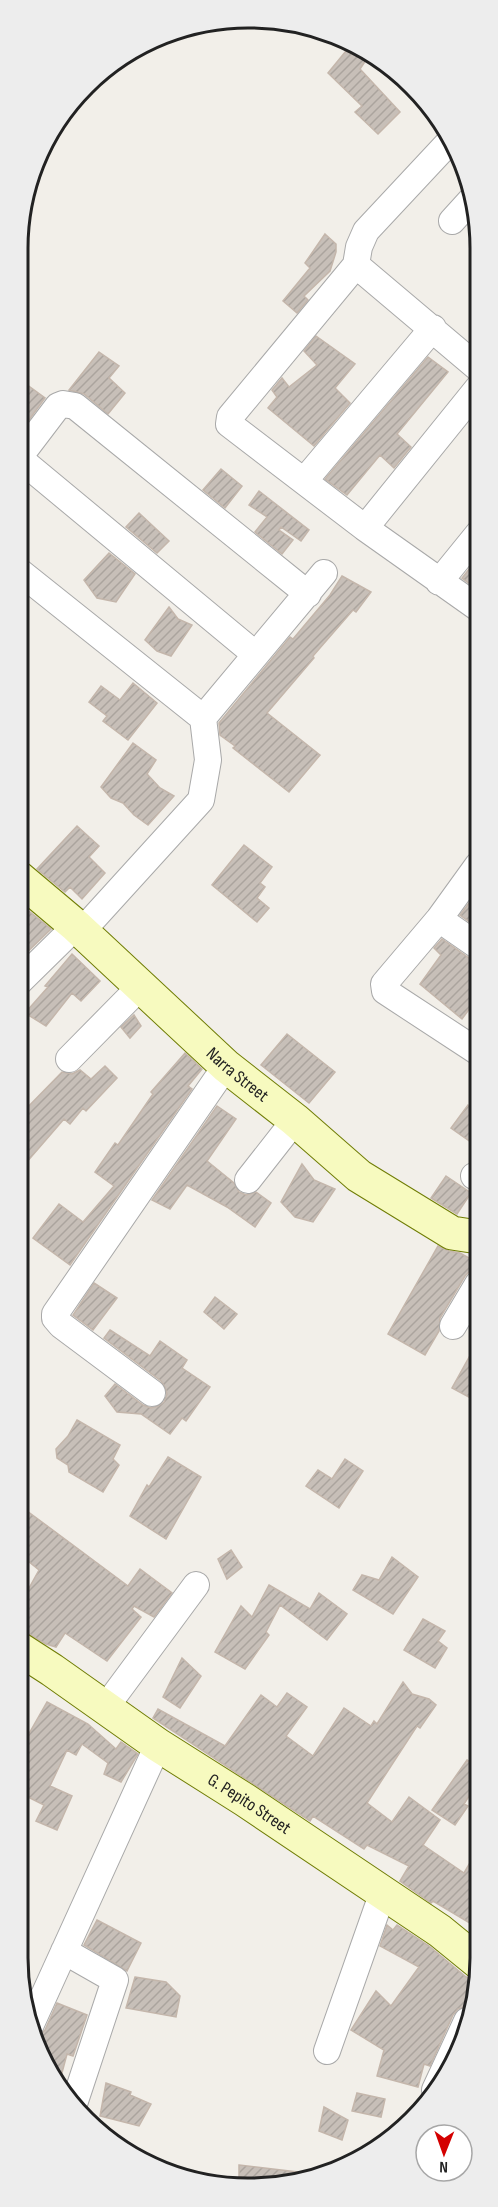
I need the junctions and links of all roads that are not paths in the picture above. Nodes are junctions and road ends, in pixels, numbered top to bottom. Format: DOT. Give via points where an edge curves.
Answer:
graph roads {
  1 [pos="445,147"];
  2 [pos="465,206"];
  3 [pos="452,221"];
  4 [pos="356,265"];
  5 [pos="433,328"];
  6 [pos="470,361"];
  7 [pos="470,398"];
  8 [pos="28,446"];
  9 [pos="28,464"];
  10 [pos="304,481"];
  11 [pos="365,528"];
  12 [pos="470,544"];
  13 [pos="324,573"];
  14 [pos="28,578"];
  15 [pos="439,582"];
  16 [pos="308,594"];
  17 [pos="470,603"];
  18 [pos="255,654"];
  19 [pos="203,718"];
  20 [pos="470,875"];
  21 [pos="28,886"];
  22 [pos="439,919"];
  23 [pos="79,929"];
  24 [pos="470,940"];
  25 [pos="28,974"];
  26 [pos="140,987"];
  27 [pos="470,1047"];
  28 [pos="69,1059"];
  29 [pos="226,1066"];
  30 [pos="295,1120"];
  31 [pos="248,1180"];
  32 [pos="470,1236"];
  33 [pos="470,1297"];
  34 [pos="453,1326"];
  35 [pos="152,1393"];
  36 [pos="196,1585"];
  37 [pos="28,1655"];
  38 [pos="105,1708"];
  39 [pos="158,1745"];
  40 [pos="383,1893"];
  41 [pos="64,1951"];
  42 [pos="470,1955"];
  43 [pos="36,2014"];
  44 [pos="327,2051"];
  45 [pos="77,2095"];
  1 -- 4 [label="street" via="366,231"];
  2 -- 3 [label="street"];
  4 -- 5 [label="street"];
  4 -- 10 [label="street" via="228,419 229,424"];
  5 -- 6 [label="street"];
  5 -- 10 [label="street"];
  7 -- 11 [label="street"];
  8 -- 16 [label="street" via="58,406 75,406"];
  9 -- 18 [label="street"];
  10 -- 11 [label="street"];
  11 -- 15 [label="street"];
  12 -- 15 [label="street"];
  13 -- 16 [label="street"];
  14 -- 19 [label="street"];
  15 -- 17 [label="street"];
  16 -- 18 [label="street"];
  18 -- 19 [label="street"];
  19 -- 23 [label="street" via="208,760 201,800"];
  20 -- 22 [label="street"];
  21 -- 23 [label="street, Narra Street"];
  22 -- 24 [label="street"];
  22 -- 27 [label="street" via="386,981 385,991"];
  23 -- 25 [label="street"];
  23 -- 26 [label="street, Narra Street"];
  26 -- 28 [label="street"];
  26 -- 29 [label="street, Narra Street"];
  29 -- 30 [label="street, Narra Street"];
  29 -- 35 [label="street" via="55,1314 61,1325"];
  30 -- 31 [label="street"];
  30 -- 32 [label="street, Narra Street" via="359,1176 452,1233"];
  33 -- 34 [label="street"];
  36 -- 38 [label="street"];
  37 -- 38 [label="street, G. Pepito Street"];
  38 -- 39 [label="street, G. Pepito Street"];
  39 -- 40 [label="street, G. Pepito Street"];
  39 -- 41 [label="street"];
  40 -- 42 [label="street, G. Pepito Street"];
  40 -- 44 [label="street"];
  41 -- 43 [label="street"];
  41 -- 45 [label="street" via="115,1980"];
}
